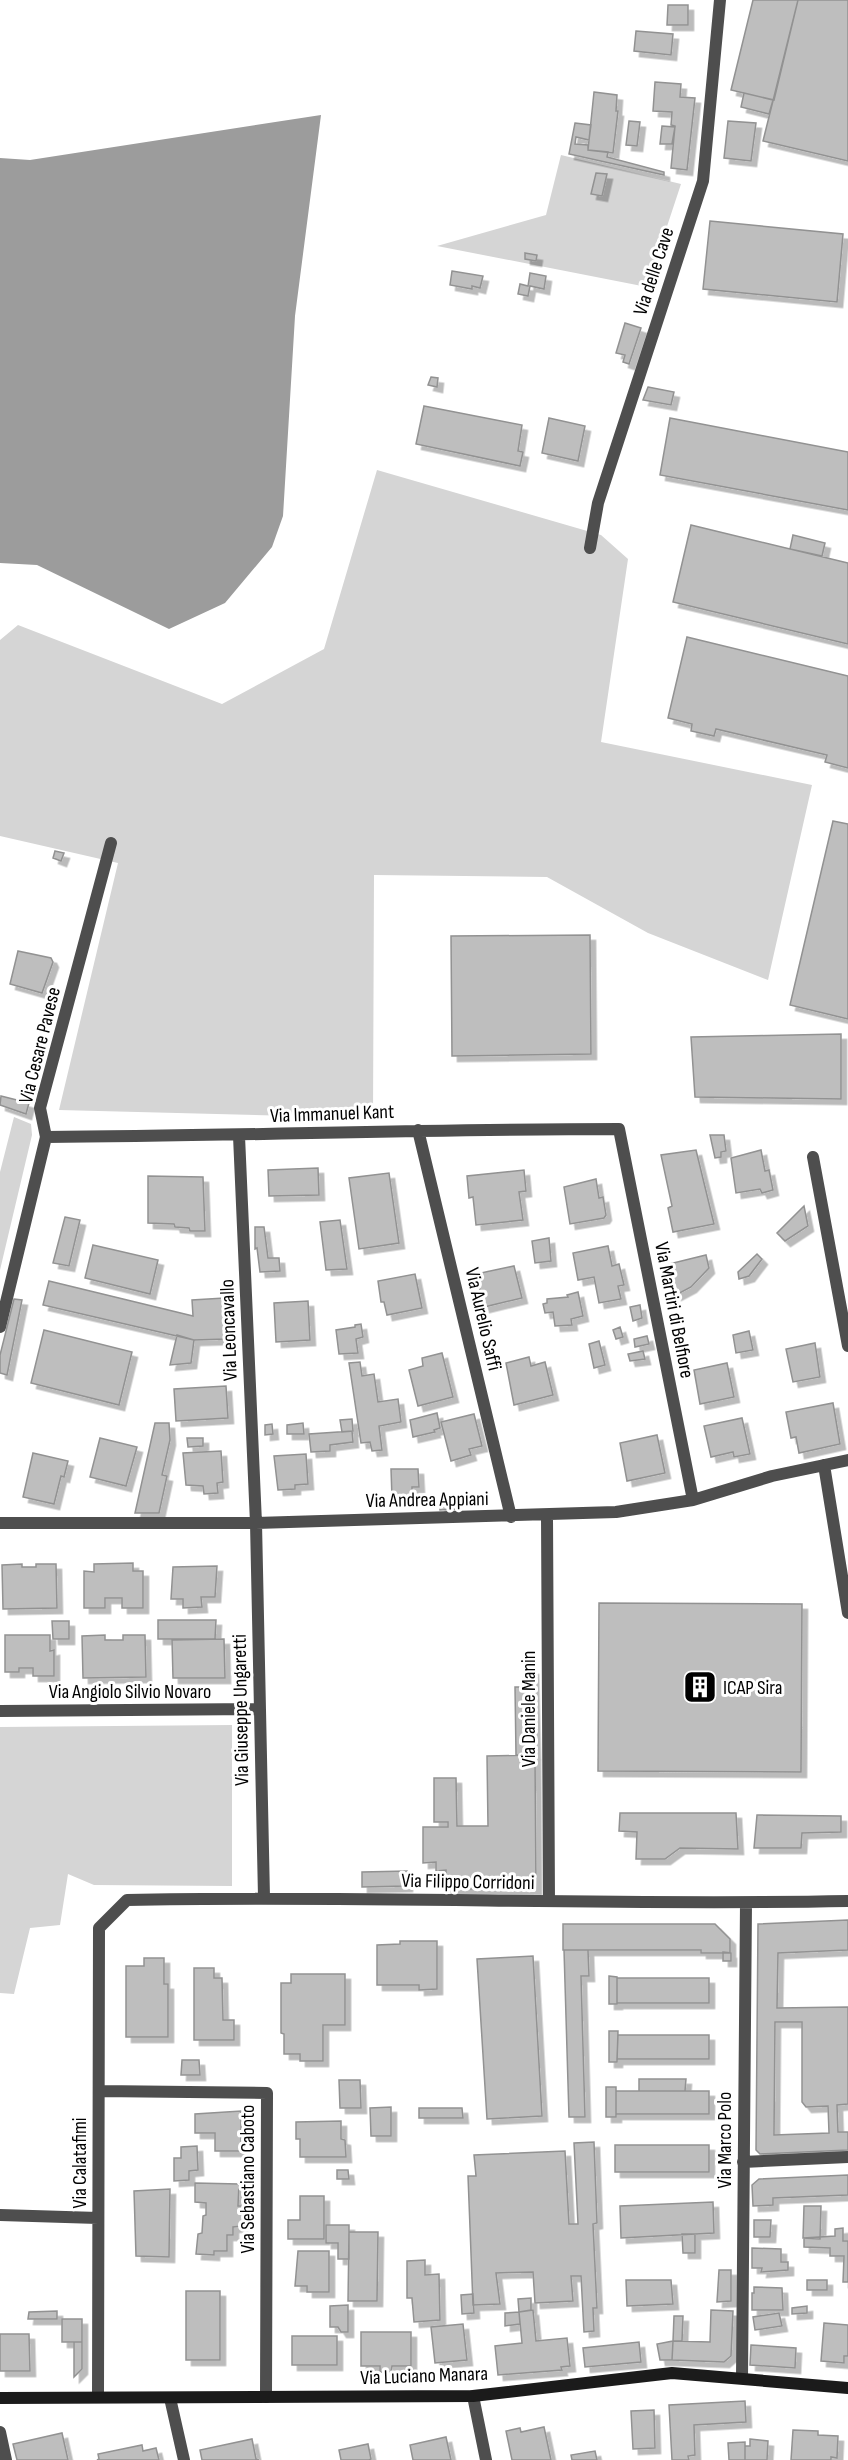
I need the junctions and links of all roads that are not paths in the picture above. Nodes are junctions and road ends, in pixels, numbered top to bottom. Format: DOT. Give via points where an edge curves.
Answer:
graph roads {
  1 [pos="720,0"];
  2 [pos="590,549"];
  3 [pos="111,843"];
  4 [pos="619,1128"];
  5 [pos="418,1130"];
  6 [pos="239,1136"];
  7 [pos="46,1137"];
  8 [pos="813,1157"];
  9 [pos="0,1328"];
  10 [pos="848,1346"];
  11 [pos="848,1460"];
  12 [pos="824,1465"];
  13 [pos="693,1500"];
  14 [pos="511,1516"];
  15 [pos="547,1516"];
  16 [pos="0,1523"];
  17 [pos="256,1523"];
  18 [pos="848,1613"];
  19 [pos="260,1709"];
  20 [pos="0,1711"];
  21 [pos="264,1897"];
  22 [pos="549,1901"];
  23 [pos="848,1901"];
  24 [pos="746,1903"];
  25 [pos="99,1928"];
  26 [pos="99,2091"];
  27 [pos="848,2157"];
  28 [pos="743,2162"];
  29 [pos="0,2215"];
  30 [pos="99,2218"];
  31 [pos="742,2378"];
  32 [pos="848,2388"];
  33 [pos="473,2396"];
  34 [pos="98,2397"];
  35 [pos="266,2397"];
  36 [pos="0,2398"];
  37 [pos="170,2398"];
  38 [pos="0,2432"];
  39 [pos="6,2460"];
  40 [pos="184,2460"];
  41 [pos="486,2460"];
  1 -- 2 [label="street, Via delle Cave" via="703,181 598,503"];
  3 -- 7 [label="street, Via Cesare Pavese" via="39,1108"];
  4 -- 5 [label="street, Via Immanuel Kant"];
  4 -- 13 [label="street, Via Martiri di Belfiore"];
  5 -- 6 [label="street, Via Immanuel Kant"];
  5 -- 14 [label="street, Via Aurelio Saffi"];
  6 -- 7 [label="street, Via Immanuel Kant"];
  6 -- 17 [label="street, Via Leoncavallo"];
  7 -- 9 [label="street, Via Cesare Pavese"];
  8 -- 10 [label="street"];
  11 -- 12 [label="street, Via Andrea Appiani"];
  12 -- 13 [label="street, Via Andrea Appiani"];
  12 -- 18 [label="street"];
  13 -- 15 [label="street, Via Andrea Appiani" via="616,1512"];
  14 -- 15 [label="street, Via Andrea Appiani"];
  14 -- 17 [label="street, Via Andrea Appiani"];
  15 -- 22 [label="street, Via Daniele Manin"];
  16 -- 17 [label="street, Via Andrea Appiani"];
  17 -- 19 [label="street, Via Giuseppe Ungaretti"];
  19 -- 20 [label="street, Via Angiolo Silvio Novaro"];
  19 -- 21 [label="street, Via Giuseppe Ungaretti"];
  21 -- 22 [label="street, Via Filippo Corridoni"];
  21 -- 25 [label="street, Via Filippo Corridoni" via="127,1900"];
  22 -- 24 [label="street, Via Filippo Corridoni"];
  23 -- 24 [label="street, Via Filippo Corridoni"];
  24 -- 28 [label="street, Via Marco Polo"];
  25 -- 26 [label="street, Via Calatafimi"];
  26 -- 30 [label="street, Via Calatafimi"];
  26 -- 35 [label="street, Via Sebastiano Caboto" via="267,2093"];
  27 -- 28 [label="street"];
  28 -- 31 [label="street, Via Marco Polo"];
  29 -- 30 [label="street"];
  30 -- 34 [label="street, Via Calatafimi"];
  31 -- 32 [label="main road, Via Luciano Manara"];
  31 -- 33 [label="main road, Via Luciano Manara" via="672,2373"];
  33 -- 35 [label="main road, Via Luciano Manara"];
  33 -- 41 [label="street"];
  34 -- 36 [label="main road, Via Luciano Manara"];
  34 -- 37 [label="main road, Via Luciano Manara"];
  35 -- 37 [label="main road, Via Luciano Manara"];
  37 -- 40 [label="street"];
  38 -- 39 [label="street"];
}
